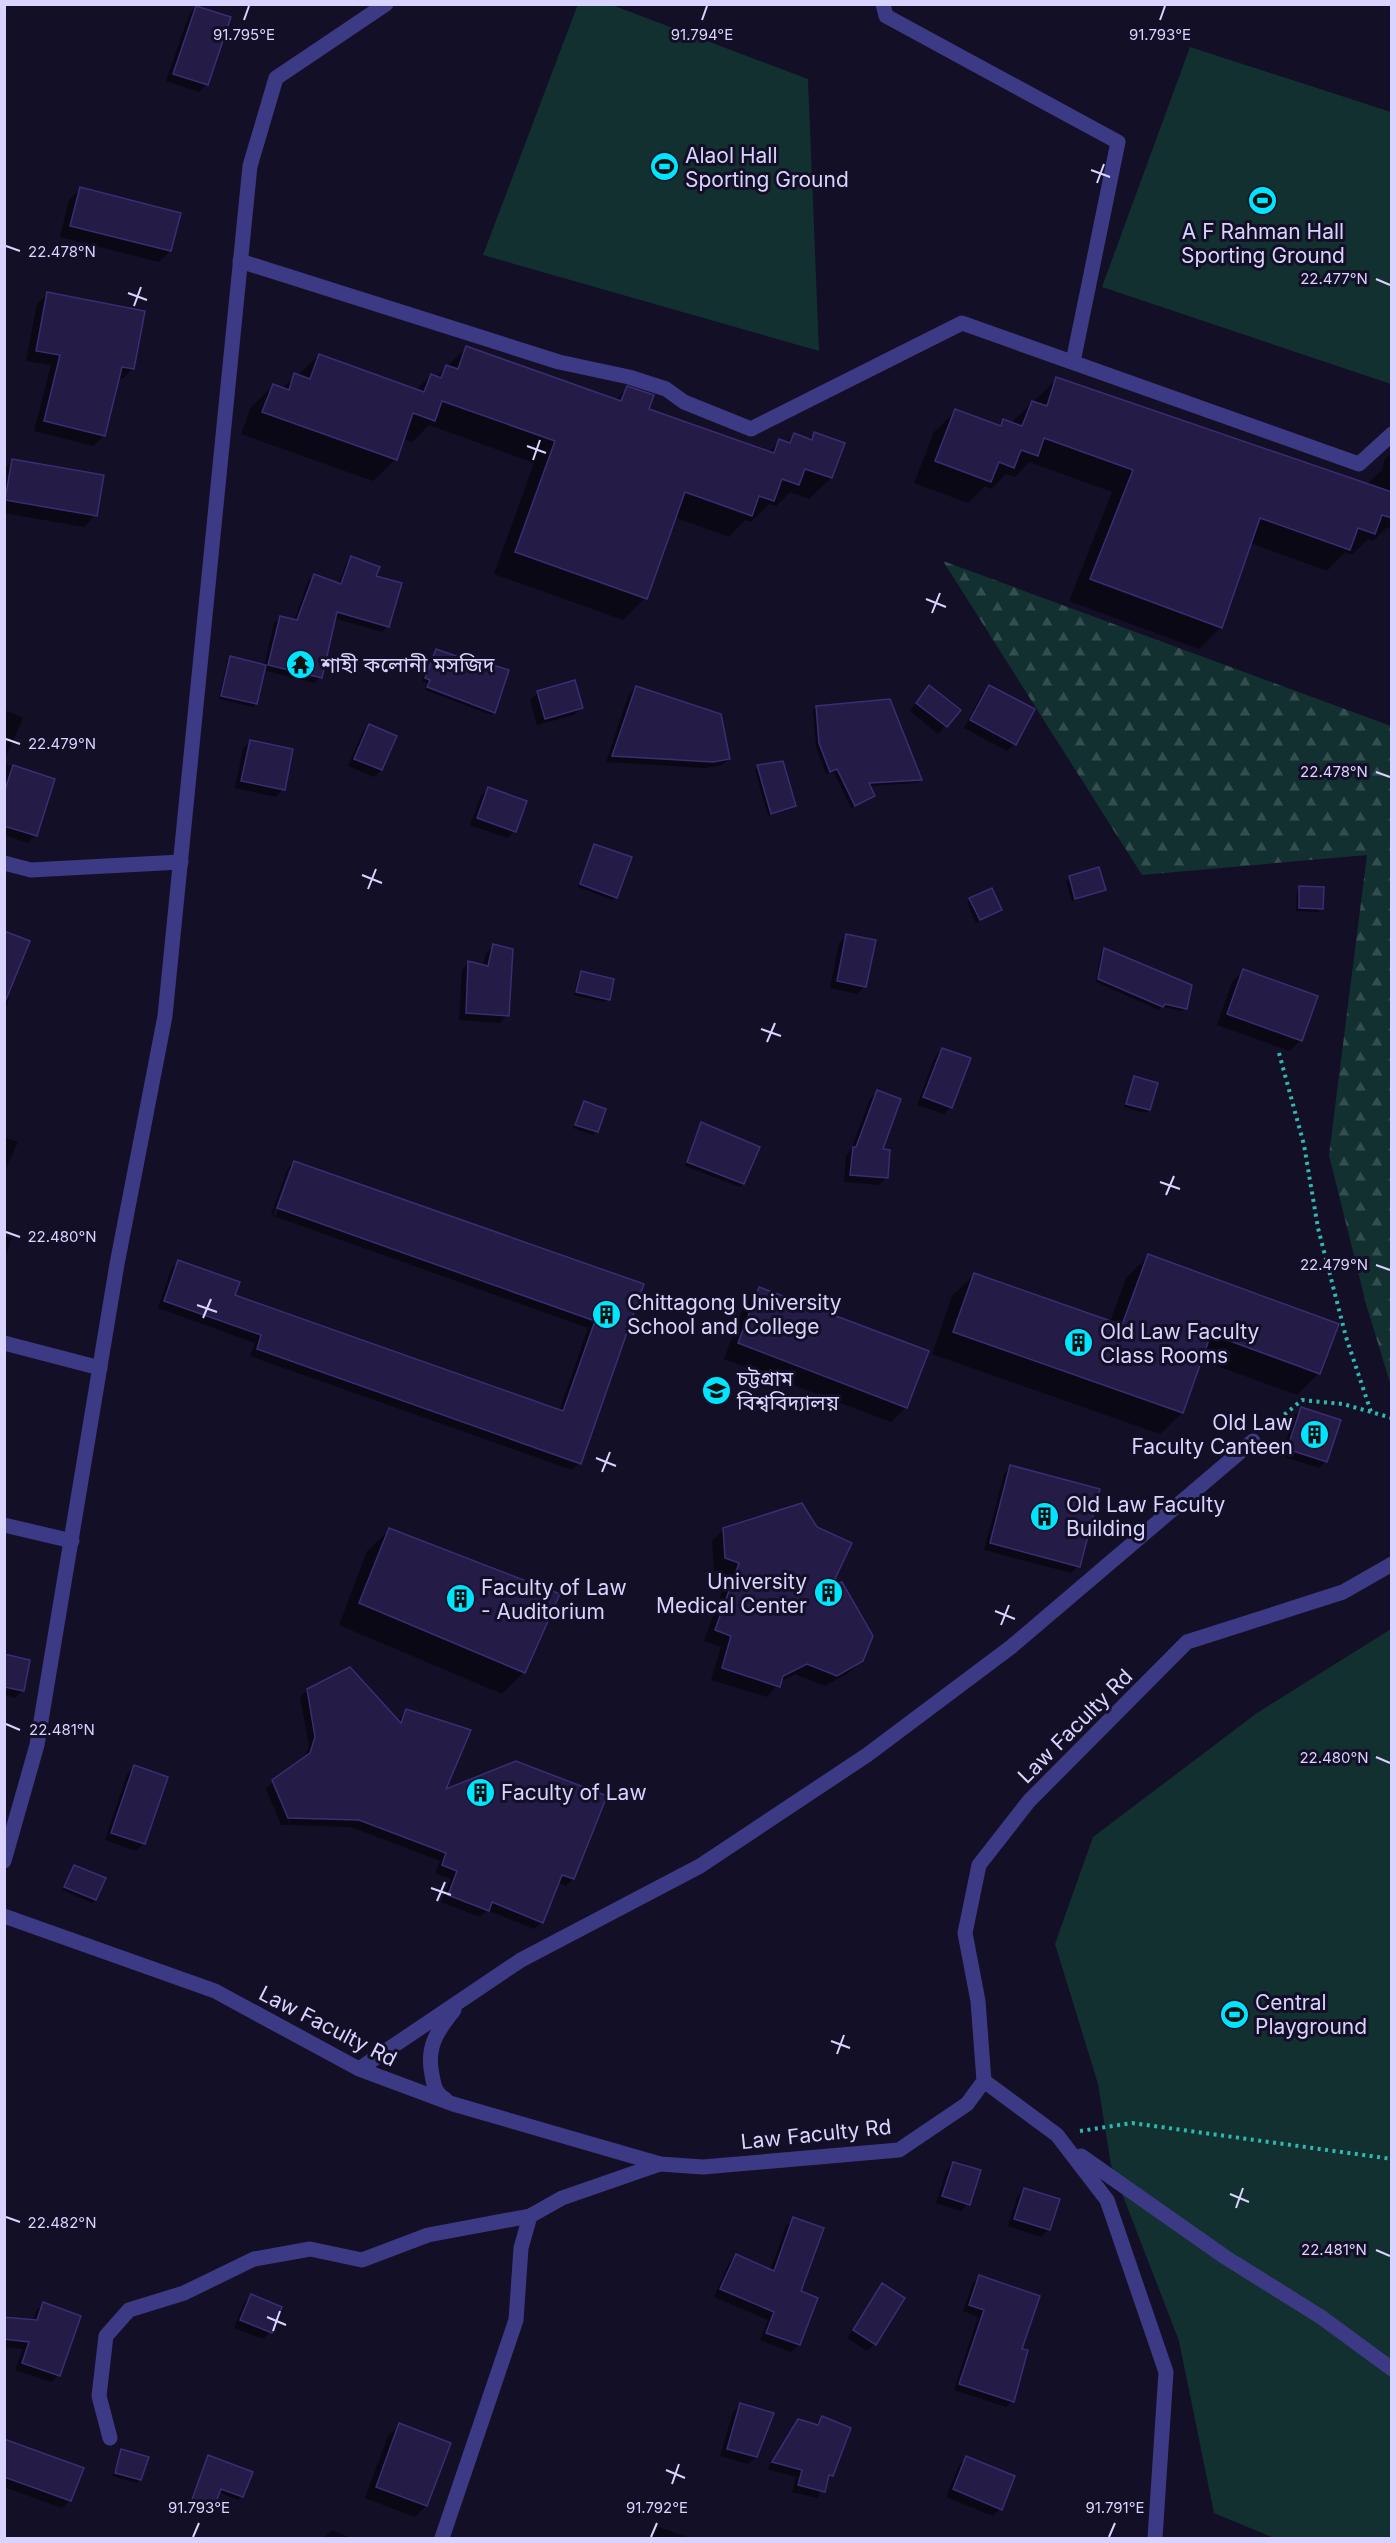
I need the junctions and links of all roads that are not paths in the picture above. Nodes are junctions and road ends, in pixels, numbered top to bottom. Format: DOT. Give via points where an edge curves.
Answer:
graph roads {
  1 [pos="386,4"];
  2 [pos="883,4"];
  3 [pos="240,261"];
  4 [pos="1073,362"];
  5 [pos="1392,434"];
  6 [pos="181,862"];
  7 [pos="4,863"];
  8 [pos="4,1343"];
  9 [pos="100,1368"];
  10 [pos="1253,1441"];
  11 [pos="4,1525"];
  12 [pos="72,1541"];
  13 [pos="1392,1564"];
  14 [pos="4,1861"];
  15 [pos="4,1916"];
  16 [pos="466,1997"];
  17 [pos="359,2069"];
  18 [pos="984,2081"];
  19 [pos="453,2104"];
  20 [pos="660,2164"];
  21 [pos="530,2216"];
  22 [pos="1392,2369"];
  23 [pos="110,2438"];
  24 [pos="442,2538"];
  25 [pos="1155,2538"];
  1 -- 3 [label="street" via="276,78 250,166"];
  2 -- 4 [label="street" via="886,15 1118,142"];
  3 -- 4 [label="street" via="559,362 666,389 684,402 751,429 962,323"];
  3 -- 6 [label="street"];
  4 -- 5 [label="street" via="1359,464"];
  6 -- 7 [label="street" via="31,870"];
  6 -- 9 [label="street" via="165,1016"];
  8 -- 9 [label="street"];
  9 -- 12 [label="street"];
  10 -- 16 [label="street" via="1011,1647 867,1755 700,1866 521,1960"];
  11 -- 12 [label="street"];
  12 -- 14 [label="street" via="37,1745"];
  13 -- 18 [label="street, Law Faculty Rd" via="1343,1592 1187,1642 1029,1801 979,1865 965,1934 978,2001"];
  15 -- 17 [label="street, Law Faculty Rd" via="215,1991"];
  16 -- 17 [label="street"];
  16 -- 19 [label="street" via="434,2037 430,2049 429,2063 437,2095"];
  17 -- 19 [label="street, Law Faculty Rd"];
  18 -- 20 [label="street, Law Faculty Rd" via="967,2104 899,2150 703,2167"];
  18 -- 22 [label="street" via="1027,2109 1090,2164"];
  18 -- 25 [label="street" via="1057,2135 1107,2200 1166,2372"];
  19 -- 20 [label="street, Law Faculty Rd"];
  20 -- 21 [label="street" via="562,2198"];
  21 -- 23 [label="street" via="428,2235 362,2260 310,2249 254,2259 184,2293 129,2310 106,2336 99,2396"];
  21 -- 24 [label="street" via="521,2248 516,2320"];
}
